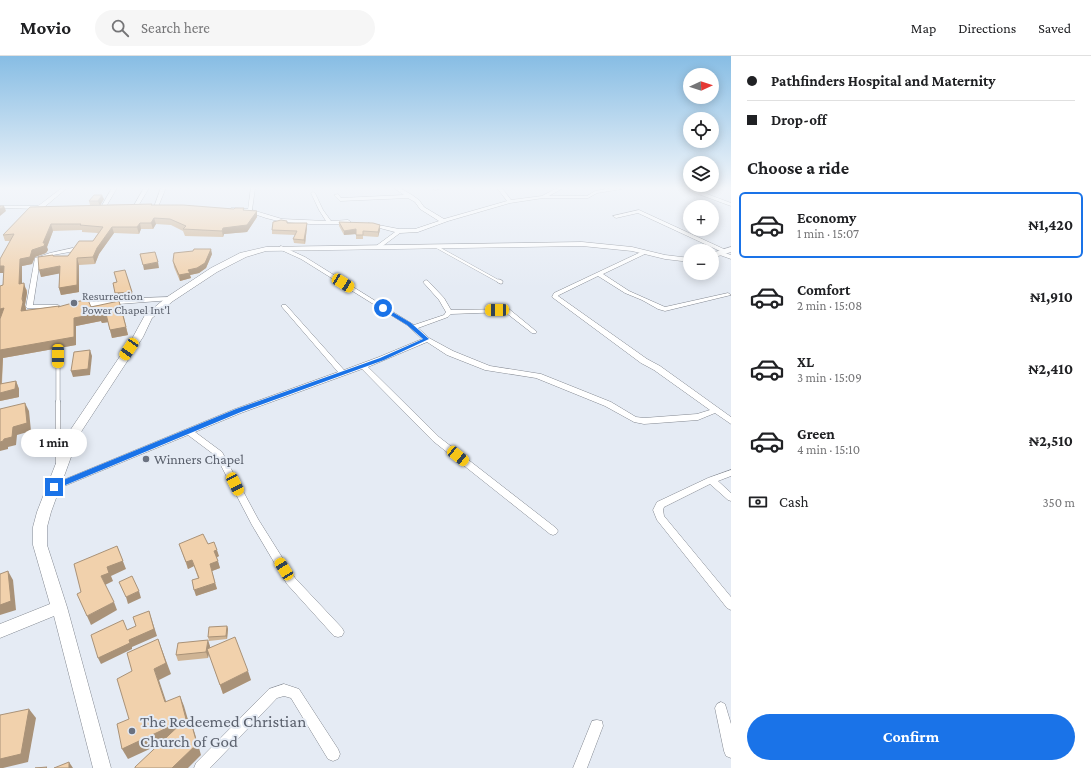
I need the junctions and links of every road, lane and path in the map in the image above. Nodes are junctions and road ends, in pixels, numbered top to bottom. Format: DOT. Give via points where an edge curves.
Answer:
graph roads {
  1 [pos="300,221"];
  2 [pos="443,221"];
  3 [pos="659,221"];
  4 [pos="329,222"];
  5 [pos="399,232"];
  6 [pos="435,246"];
  7 [pos="378,247"];
  8 [pos="281,248"];
  9 [pos="73,250"];
  10 [pos="645,252"];
  11 [pos="721,252"];
  12 [pos="731,257"];
  13 [pos="683,259"];
  14 [pos="599,274"];
  15 [pos="426,282"];
  16 [pos="501,282"];
  17 [pos="728,295"];
  18 [pos="170,299"];
  19 [pos="70,306"];
  20 [pos="284,306"];
  21 [pos="62,307"];
  22 [pos="449,312"];
  23 [pos="413,327"];
  24 [pos="534,332"];
  25 [pos="427,339"];
  26 [pos="58,356"];
  27 [pos="363,366"];
  28 [pos="342,373"];
  29 [pos="716,410"];
  30 [pos="731,421"];
  31 [pos="188,430"];
  32 [pos="731,473"];
  33 [pos="58,474"];
  34 [pos="711,480"];
  35 [pos="54,487"];
  36 [pos="731,498"];
  37 [pos="553,531"];
  38 [pos="731,605"];
  39 [pos="59,608"];
  40 [pos="0,631"];
  41 [pos="338,632"];
  42 [pos="721,708"];
  43 [pos="597,726"];
  44 [pos="731,751"];
  45 [pos="333,754"];
  46 [pos="102,768"];
  47 [pos="201,768"];
  48 [pos="580,768"];
  1 -- 4 [label="street"];
  2 -- 5 [label="street" via="416,230"];
  3 -- 11 [label="street"];
  4 -- 5 [label="street" via="359,222"];
  5 -- 7 [label="street"];
  6 -- 7 [label="street"];
  6 -- 10 [label="street" via="582,244"];
  6 -- 16 [label="lane"];
  7 -- 8 [label="street"];
  8 -- 18 [label="street" via="254,251 234,259"];
  8 -- 23 [label="street" via="303,258"];
  9 -- 21 [label="street" via="37,259 29,307"];
  10 -- 13 [label="street"];
  10 -- 14 [label="street"];
  11 -- 12 [label="street"];
  14 -- 17 [label="street" via="627,292 665,309"];
  14 -- 29 [label="street" via="556,294 555,297"];
  15 -- 22 [label="street" via="442,299"];
  18 -- 19 [label="street"];
  18 -- 33 [label="street" via="148,317 138,337 73,435"];
  20 -- 28 [label="street"];
  22 -- 23 [label="street" via="446,316"];
  22 -- 24 [label="street" via="507,310"];
  23 -- 25 [label="street"];
  25 -- 27 [label="street"];
  25 -- 29 [label="street" via="450,353 488,368 538,376 608,404 634,419 644,421 698,417"];
  26 -- 33 [label="lane"];
  27 -- 28 [label="street"];
  27 -- 37 [label="street" via="436,439"];
  28 -- 31 [label="street"];
  29 -- 30 [label="street"];
  31 -- 35 [label="street"];
  31 -- 41 [label="street" via="219,454 255,522 291,581"];
  32 -- 34 [label="street"];
  33 -- 35 [label="street"];
  34 -- 36 [label="street"];
  34 -- 38 [label="street" via="660,505 658,510 660,517"];
  35 -- 39 [label="street" via="40,527 40,545"];
  39 -- 40 [label="street"];
  39 -- 46 [label="street"];
  42 -- 44 [label="street"];
  43 -- 48 [label="street"];
  45 -- 47 [label="street" via="295,693 284,690 273,693"];
}
